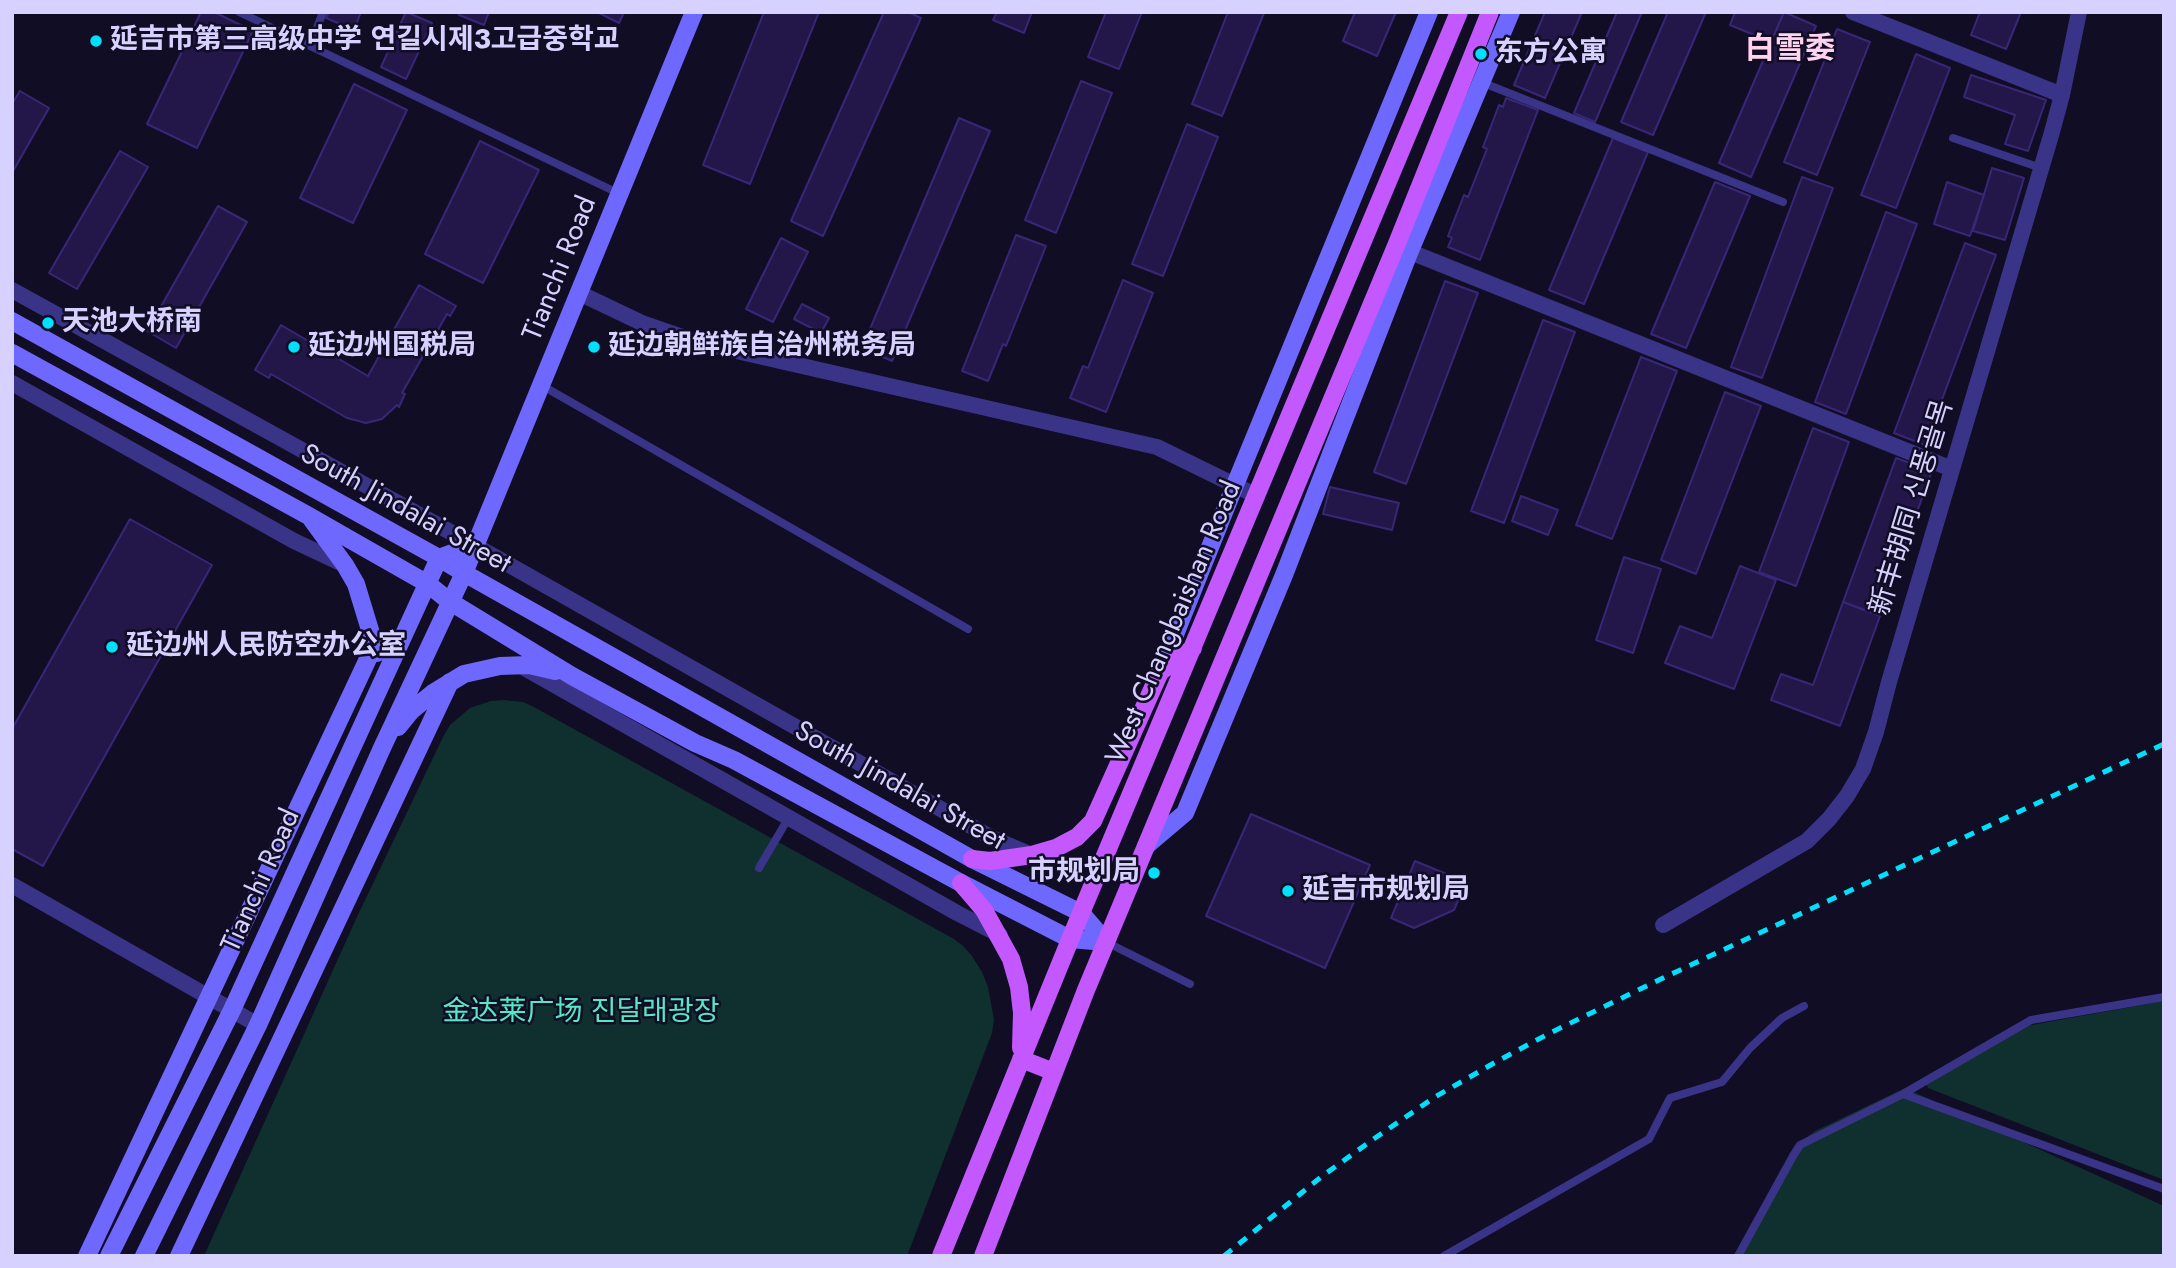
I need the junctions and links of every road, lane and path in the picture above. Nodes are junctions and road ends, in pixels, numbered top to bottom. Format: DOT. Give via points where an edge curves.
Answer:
graph roads {
  1 [pos="239,12"];
  2 [pos="323,12"];
  3 [pos="694,12"];
  4 [pos="1429,12"];
  5 [pos="1459,12"];
  6 [pos="1490,12"];
  7 [pos="1511,12"];
  8 [pos="1853,12"];
  9 [pos="2079,12"];
  10 [pos="310,46"];
  11 [pos="1481,82"];
  12 [pos="2062,95"];
  13 [pos="1953,138"];
  14 [pos="2041,168"];
  15 [pos="620,194"];
  16 [pos="1783,202"];
  17 [pos="1402,249"];
  18 [pos="12,290"];
  19 [pos="579,293"];
  20 [pos="12,321"];
  21 [pos="12,353"];
  22 [pos="12,383"];
  23 [pos="541,385"];
  24 [pos="1952,469"];
  25 [pos="1235,485"];
  26 [pos="1257,496"];
  27 [pos="307,514"];
  28 [pos="474,545"];
  29 [pos="439,558"];
  30 [pos="345,565"];
  31 [pos="464,573"];
  32 [pos="428,584"];
  33 [pos="449,601"];
  34 [pos="968,629"];
  35 [pos="375,644"];
  36 [pos="1193,648"];
  37 [pos="521,666"];
  38 [pos="1160,672"];
  39 [pos="572,676"];
  40 [pos="383,677"];
  41 [pos="450,682"];
  42 [pos="382,748"];
  43 [pos="789,817"];
  44 [pos="1032,855"];
  45 [pos="972,859"];
  46 [pos="759,868"];
  47 [pos="961,883"];
  48 [pos="12,885"];
  49 [pos="1081,913"];
  50 [pos="1663,925"];
  51 [pos="1000,935"];
  52 [pos="1070,939"];
  53 [pos="1106,942"];
  54 [pos="1190,984"];
  55 [pos="208,997"];
  56 [pos="2164,997"];
  57 [pos="1804,1006"];
  58 [pos="232,1010"];
  59 [pos="258,1025"];
  60 [pos="1021,1059"];
  61 [pos="1054,1072"];
  62 [pos="1903,1094"];
  63 [pos="2164,1189"];
  64 [pos="86,1256"];
  65 [pos="109,1256"];
  66 [pos="144,1256"];
  67 [pos="179,1256"];
  68 [pos="941,1256"];
  69 [pos="984,1256"];
  70 [pos="1444,1256"];
  71 [pos="1738,1256"];
  1 -- 10 [label="lane"];
  2 -- 10 [label="lane"];
  3 -- 15 [label="main road, Tianchi Road"];
  4 -- 25 [label="main road, West Changbaishan Road"];
  5 -- 26 [label="main road, West Changbaishan Road"];
  6 -- 17 [label="main road, West Changbaishan Road"];
  7 -- 11 [label="main road, West Changbaishan Road"];
  8 -- 12 [label="street"];
  9 -- 12 [label="street, 新丰胡同 신풍골목"];
  10 -- 15 [label="lane"];
  11 -- 16 [label="lane"];
  11 -- 17 [label="main road, West Changbaishan Road"];
  12 -- 14 [label="street, 新丰胡同 신풍골목"];
  13 -- 14 [label="lane"];
  14 -- 24 [label="street, 新丰胡同 신풍골목"];
  15 -- 19 [label="main road, Tianchi Road"];
  17 -- 24 [label="street"];
  17 -- 53 [label="main road, West Changbaishan Road"];
  18 -- 28 [label="street, South Jindalai Street"];
  19 -- 23 [label="main road, Tianchi Road"];
  19 -- 25 [label="street" via="642,323 697,342 1157,447"];
  20 -- 29 [label="main road, South Jindalai Street"];
  21 -- 27 [label="main road, South Jindalai Street"];
  22 -- 30 [label="street"];
  23 -- 28 [label="main road, Tianchi Road"];
  23 -- 34 [label="lane"];
  24 -- 50 [label="street, 新丰胡同 신풍골목" via="1876,732 1847,796 1807,841"];
  25 -- 26 [label="street"];
  25 -- 38 [label="main road, West Changbaishan Road"];
  26 -- 36 [label="main road, West Changbaishan Road"];
  27 -- 30 [label="main road"];
  27 -- 32 [label="main road, South Jindalai Street"];
  28 -- 29 [label="main road"];
  28 -- 31 [label="main road, Tianchi Road"];
  28 -- 44 [label="street, South Jindalai Street" via="992,838"];
  29 -- 31 [label="main road, South Jindalai Street"];
  29 -- 32 [label="main road, Tianchi Road"];
  30 -- 35 [label="main road" via="356,584"];
  31 -- 33 [label="main road, Tianchi Road"];
  31 -- 45 [label="main road, South Jindalai Street"];
  32 -- 33 [label="main road, South Jindalai Street"];
  32 -- 40 [label="main road, Tianchi Road"];
  33 -- 39 [label="main road, South Jindalai Street"];
  33 -- 42 [label="main road, Tianchi Road"];
  35 -- 40 [label="main road"];
  35 -- 55 [label="main road, Tianchi Road"];
  36 -- 38 [label="main road"];
  36 -- 49 [label="main road, West Changbaishan Road"];
  37 -- 39 [label="main road"];
  37 -- 41 [label="main road" via="471,672"];
  37 -- 43 [label="street"];
  38 -- 44 [label="main road" via="1093,821 1056,848"];
  39 -- 47 [label="main road, South Jindalai Street"];
  40 -- 58 [label="main road, Tianchi Road"];
  41 -- 42 [label="main road" via="411,711"];
  41 -- 67 [label="main road"];
  42 -- 59 [label="main road, Tianchi Road"];
  43 -- 46 [label="lane"];
  43 -- 51 [label="street"];
  44 -- 45 [label="main road"];
  45 -- 49 [label="main road, South Jindalai Street"];
  47 -- 51 [label="main road"];
  47 -- 52 [label="main road, South Jindalai Street"];
  48 -- 55 [label="street"];
  49 -- 52 [label="main road, West Changbaishan Road"];
  49 -- 53 [label="main road, South Jindalai Street"];
  51 -- 60 [label="main road" via="1019,987"];
  52 -- 53 [label="main road, South Jindalai Street"];
  52 -- 60 [label="main road, West Changbaishan Road"];
  53 -- 54 [label="lane"];
  53 -- 61 [label="main road, West Changbaishan Road"];
  55 -- 58 [label="street"];
  55 -- 64 [label="main road, Tianchi Road"];
  56 -- 62 [label="lane" via="2031,1020"];
  57 -- 70 [label="lane" via="1782,1018 1722,1082 1670,1098 1649,1139"];
  58 -- 59 [label="street"];
  58 -- 65 [label="main road, Tianchi Road"];
  59 -- 66 [label="main road, Tianchi Road"];
  60 -- 61 [label="main road"];
  60 -- 68 [label="main road, West Changbaishan Road"];
  61 -- 69 [label="main road, West Changbaishan Road"];
  62 -- 63 [label="lane"];
  62 -- 71 [label="lane" via="1800,1146"];
}
